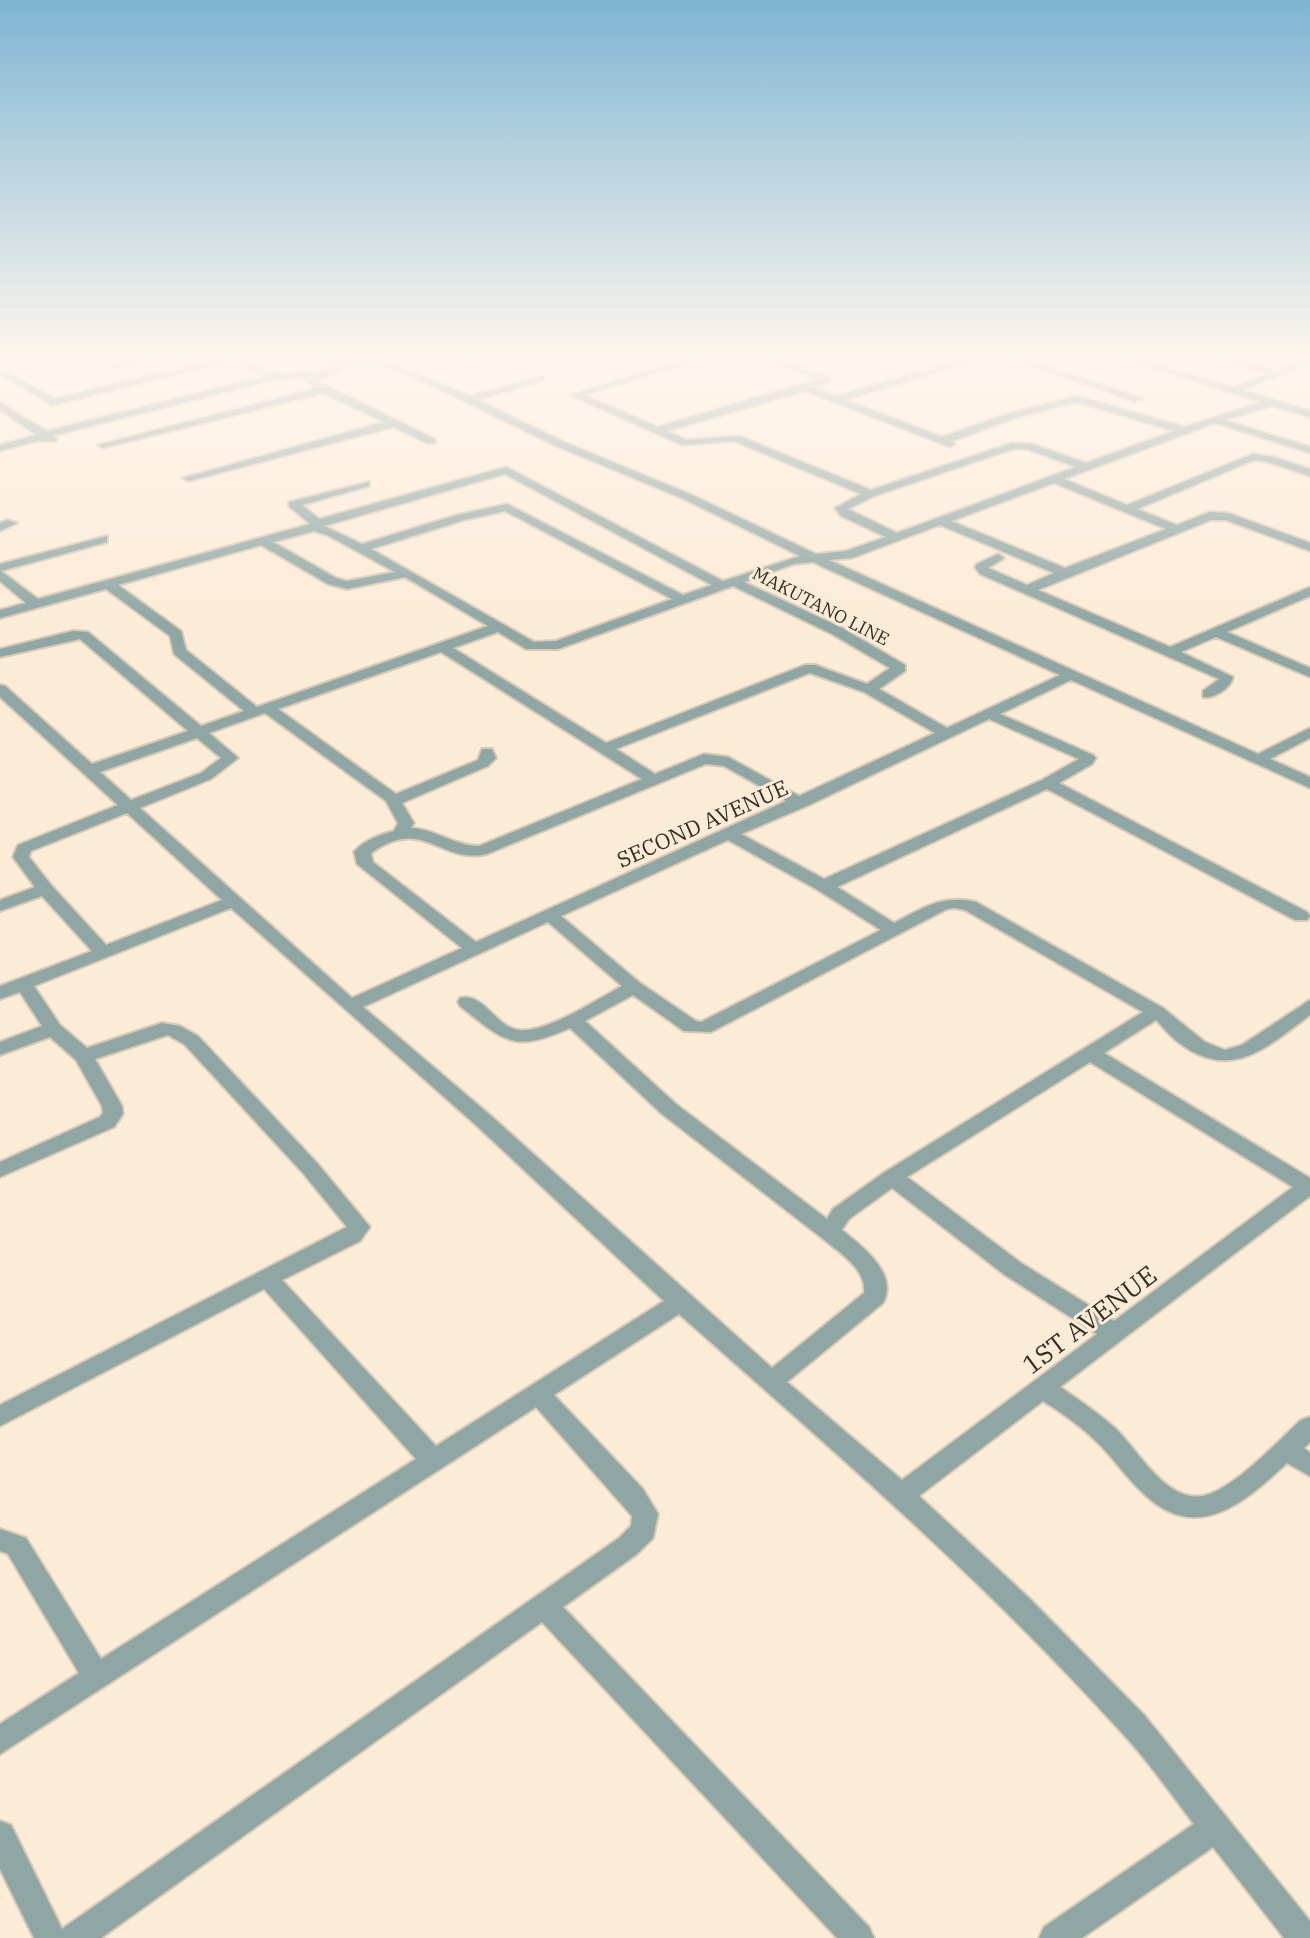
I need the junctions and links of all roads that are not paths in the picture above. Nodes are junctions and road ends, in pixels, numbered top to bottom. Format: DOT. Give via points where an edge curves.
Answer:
graph roads {
  1 [pos="19,443"];
  2 [pos="109,443"];
  3 [pos="318,443"];
  4 [pos="565,443"];
  5 [pos="751,443"];
  6 [pos="949,443"];
  7 [pos="1153,443"];
  8 [pos="1289,443"];
  9 [pos="103,445"];
  10 [pos="0,448"];
  11 [pos="1310,450"];
  12 [pos="980,455"];
  13 [pos="1088,468"];
  14 [pos="1310,472"];
  15 [pos="189,478"];
  16 [pos="1056,480"];
  17 [pos="365,484"];
  18 [pos="870,494"];
  19 [pos="1126,509"];
  20 [pos="941,521"];
  21 [pos="316,525"];
  22 [pos="1174,528"];
  23 [pos="897,537"];
  24 [pos="103,539"];
  25 [pos="260,540"];
  26 [pos="1310,547"];
  27 [pos="361,548"];
  28 [pos="816,557"];
  29 [pos="998,558"];
  30 [pos="0,568"];
  31 [pos="407,573"];
  32 [pos="1065,573"];
  33 [pos="0,575"];
  34 [pos="727,583"];
  35 [pos="108,584"];
  36 [pos="1029,590"];
  37 [pos="1310,591"];
  38 [pos="681,599"];
  39 [pos="36,604"];
  40 [pos="0,614"];
  41 [pos="496,628"];
  42 [pos="1217,633"];
  43 [pos="443,647"];
  44 [pos="1171,652"];
  45 [pos="0,653"];
  46 [pos="1310,673"];
  47 [pos="1070,675"];
  48 [pos="0,689"];
  49 [pos="869,689"];
  50 [pos="1208,694"];
  51 [pos="261,710"];
  52 [pos="989,714"];
  53 [pos="196,732"];
  54 [pos="1310,732"];
  55 [pos="947,734"];
  56 [pos="603,749"];
  57 [pos="487,752"];
  58 [pos="1257,760"];
  59 [pos="87,771"];
  60 [pos="653,779"];
  61 [pos="1047,783"];
  62 [pos="1310,783"];
  63 [pos="395,800"];
  64 [pos="801,803"];
  65 [pos="130,807"];
  66 [pos="727,833"];
  67 [pos="400,834"];
  68 [pos="824,886"];
  69 [pos="45,889"];
  70 [pos="236,900"];
  71 [pos="0,906"];
  72 [pos="550,915"];
  73 [pos="1307,916"];
  74 [pos="894,930"];
  75 [pos="474,949"];
  76 [pos="102,951"];
  77 [pos="24,984"];
  78 [pos="634,987"];
  79 [pos="0,993"];
  80 [pos="467,1002"];
  81 [pos="350,1006"];
  82 [pos="1310,1006"];
  83 [pos="1156,1012"];
  84 [pos="573,1020"];
  85 [pos="53,1029"];
  86 [pos="0,1049"];
  87 [pos="1089,1053"];
  88 [pos="84,1056"];
  89 [pos="0,1170"];
  90 [pos="892,1177"];
  91 [pos="1309,1186"];
  92 [pos="830,1232"];
  93 [pos="267,1278"];
  94 [pos="680,1302"];
  95 [pos="1116,1334"];
  96 [pos="772,1381"];
  97 [pos="1044,1389"];
  98 [pos="538,1394"];
  99 [pos="0,1416"];
  100 [pos="1310,1427"];
  101 [pos="1286,1449"];
  102 [pos="433,1460"];
  103 [pos="1310,1466"];
  104 [pos="901,1495"];
  105 [pos="0,1540"];
  106 [pos="544,1605"];
  107 [pos="97,1678"];
  108 [pos="0,1740"];
  109 [pos="1216,1827"];
  110 [pos="0,1836"];
  111 [pos="50,1938"];
  112 [pos="74,1938"];
  113 [pos="858,1938"];
  114 [pos="1055,1938"];
  115 [pos="1304,1938"];
  1 -- 10 [label="street"];
  2 -- 9 [label="street"];
  3 -- 15 [label="street"];
  4 -- 28 [label="street"];
  5 -- 18 [label="street"];
  6 -- 12 [label="street"];
  7 -- 13 [label="street"];
  8 -- 11 [label="street"];
  12 -- 13 [label="street" via="1022,445"];
  12 -- 18 [label="street"];
  13 -- 16 [label="street"];
  14 -- 19 [label="street" via="1253,457"];
  16 -- 19 [label="street"];
  16 -- 20 [label="street"];
  17 -- 21 [label="street" via="294,502"];
  18 -- 23 [label="street" via="841,510"];
  19 -- 22 [label="street"];
  20 -- 23 [label="street"];
  20 -- 32 [label="street"];
  21 -- 25 [label="street"];
  21 -- 27 [label="street"];
  21 -- 34 [label="street" via="506,470"];
  22 -- 26 [label="street" via="1201,517 1223,516"];
  22 -- 32 [label="street"];
  23 -- 28 [label="street" via="848,555"];
  24 -- 30 [label="street"];
  25 -- 31 [label="street" via="347,585"];
  25 -- 35 [label="street"];
  27 -- 31 [label="street"];
  27 -- 38 [label="street" via="507,507"];
  28 -- 34 [label="street"];
  28 -- 47 [label="street"];
  29 -- 36 [label="street" via="981,567"];
  31 -- 41 [label="street"];
  32 -- 36 [label="street"];
  33 -- 39 [label="street"];
  34 -- 38 [label="street"];
  34 -- 49 [label="street, MAKUTANO LINE" via="837,631 900,668"];
  35 -- 39 [label="street"];
  35 -- 51 [label="street" via="176,634 179,651"];
  36 -- 44 [label="street"];
  37 -- 42 [label="street"];
  38 -- 41 [label="street" via="558,645 531,646"];
  39 -- 40 [label="street"];
  41 -- 43 [label="street"];
  42 -- 44 [label="street"];
  42 -- 46 [label="street"];
  43 -- 51 [label="street"];
  43 -- 56 [label="street"];
  44 -- 50 [label="street" via="1226,677"];
  45 -- 53 [label="street" via="83,635"];
  47 -- 52 [label="street, SECOND AVENUE"];
  47 -- 58 [label="street"];
  48 -- 59 [label="street"];
  49 -- 55 [label="street"];
  49 -- 56 [label="street" via="810,668"];
  51 -- 53 [label="street"];
  51 -- 63 [label="street"];
  52 -- 55 [label="street, SECOND AVENUE"];
  52 -- 61 [label="street" via="1088,758"];
  53 -- 59 [label="street"];
  53 -- 65 [label="street" via="226,752 227,763"];
  54 -- 58 [label="street"];
  55 -- 64 [label="street, SECOND AVENUE"];
  56 -- 60 [label="street"];
  57 -- 63 [label="street" via="483,763"];
  58 -- 62 [label="street"];
  59 -- 65 [label="street"];
  60 -- 64 [label="street" via="704,759 718,759"];
  60 -- 67 [label="street" via="481,851 470,852 419,832"];
  61 -- 68 [label="street"];
  61 -- 73 [label="street"];
  63 -- 67 [label="street" via="406,823"];
  64 -- 66 [label="street, SECOND AVENUE"];
  65 -- 69 [label="street" via="24,848 21,857"];
  65 -- 70 [label="street"];
  66 -- 68 [label="street"];
  66 -- 72 [label="street, SECOND AVENUE"];
  67 -- 75 [label="street" via="362,852 365,864"];
  68 -- 74 [label="street"];
  69 -- 71 [label="street"];
  69 -- 76 [label="street"];
  70 -- 76 [label="street"];
  70 -- 81 [label="street"];
  72 -- 75 [label="street, SECOND AVENUE"];
  72 -- 78 [label="street"];
  74 -- 78 [label="street" via="704,1028 691,1027"];
  74 -- 83 [label="street" via="942,905 970,906"];
  75 -- 81 [label="street, SECOND AVENUE"];
  76 -- 77 [label="street"];
  77 -- 79 [label="street"];
  77 -- 85 [label="street"];
  78 -- 84 [label="street"];
  80 -- 84 [label="street" via="512,1036"];
  81 -- 94 [label="street"];
  82 -- 83 [label="street" via="1228,1056 1186,1040"];
  83 -- 87 [label="street"];
  84 -- 92 [label="street" via="669,1109"];
  85 -- 86 [label="street"];
  85 -- 88 [label="street"];
  87 -- 90 [label="street"];
  87 -- 91 [label="street"];
  88 -- 89 [label="street" via="113,1114 107,1122"];
  88 -- 93 [label="street" via="162,1029 181,1033 359,1227"];
  90 -- 92 [label="street" via="841,1214"];
  90 -- 95 [label="street" via="1013,1269"];
  91 -- 95 [label="street, 1ST AVENUE"];
  92 -- 96 [label="street" via="859,1257 875,1280 875,1297"];
  93 -- 99 [label="street"];
  93 -- 102 [label="street"];
  94 -- 96 [label="street"];
  94 -- 98 [label="street"];
  95 -- 97 [label="street, 1ST AVENUE"];
  96 -- 104 [label="street"];
  97 -- 101 [label="street" via="1109,1438 1151,1485 1174,1503 1197,1509 1217,1503"];
  97 -- 104 [label="street, 1ST AVENUE"];
  98 -- 102 [label="street"];
  98 -- 106 [label="street" via="645,1514 644,1530 628,1546"];
  100 -- 101 [label="street"];
  101 -- 103 [label="street"];
  102 -- 107 [label="street"];
  104 -- 109 [label="street" via="1135,1726"];
  105 -- 107 [label="street" via="17,1546"];
  106 -- 112 [label="street"];
  106 -- 113 [label="street"];
  107 -- 108 [label="street"];
  109 -- 114 [label="street"];
  109 -- 115 [label="street"];
  110 -- 111 [label="street"];
}
